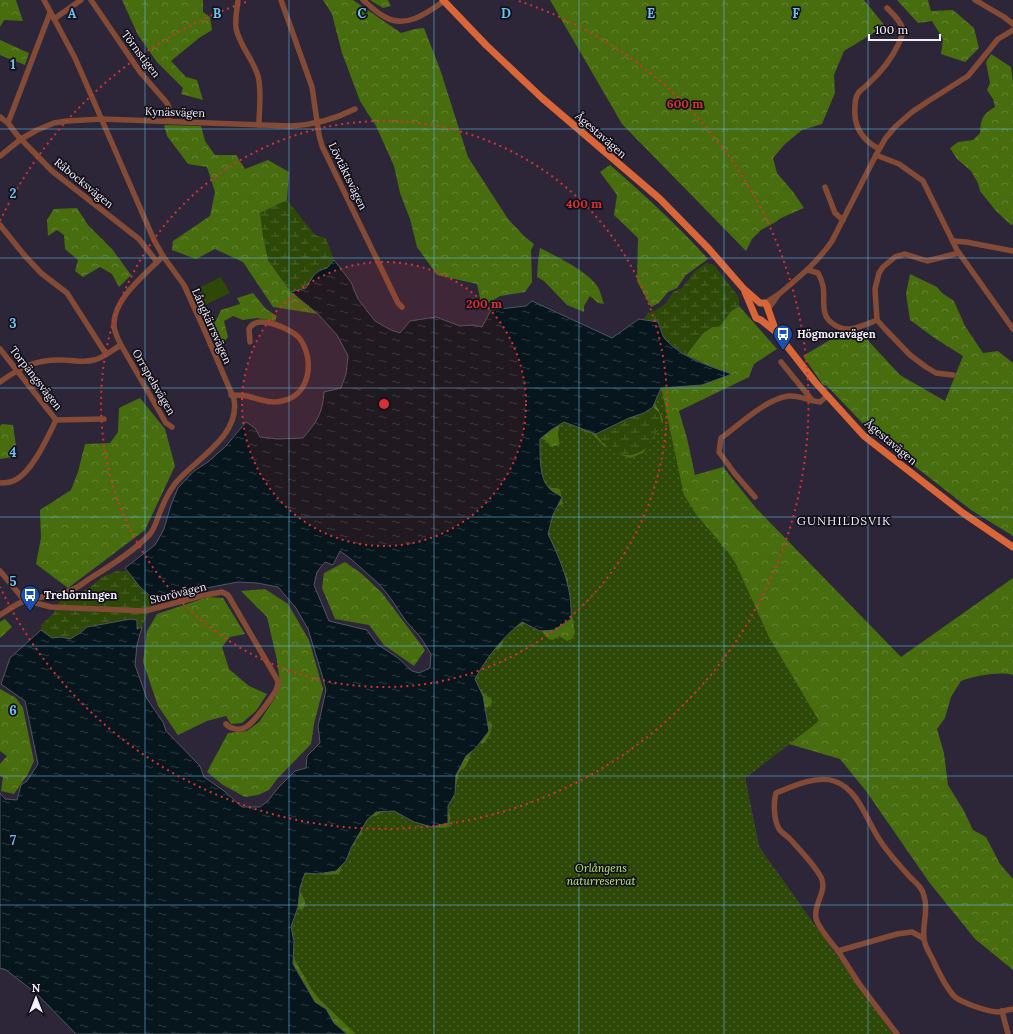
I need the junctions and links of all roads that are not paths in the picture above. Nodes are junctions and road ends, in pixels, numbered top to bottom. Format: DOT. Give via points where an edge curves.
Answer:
graph roads {
  1 [pos="44,0"];
  2 [pos="81,0"];
  3 [pos="91,0"];
  4 [pos="238,0"];
  5 [pos="282,0"];
  6 [pos="363,0"];
  7 [pos="444,0"];
  8 [pos="975,0"];
  9 [pos="887,8"];
  10 [pos="50,13"];
  11 [pos="54,19"];
  12 [pos="1013,24"];
  13 [pos="1013,30"];
  14 [pos="355,109"];
  15 [pos="0,117"];
  16 [pos="102,119"];
  17 [pos="170,122"];
  18 [pos="8,123"];
  19 [pos="317,123"];
  20 [pos="259,125"];
  21 [pos="21,139"];
  22 [pos="877,152"];
  23 [pos="0,156"];
  24 [pos="825,187"];
  25 [pos="842,220"];
  26 [pos="0,225"];
  27 [pos="953,241"];
  28 [pos="1013,251"];
  29 [pos="959,253"];
  30 [pos="163,256"];
  31 [pos="157,262"];
  32 [pos="808,270"];
  33 [pos="742,288"];
  34 [pos="402,307"];
  35 [pos="766,307"];
  36 [pos="753,310"];
  37 [pos="761,320"];
  38 [pos="877,320"];
  39 [pos="1013,329"];
  40 [pos="776,332"];
  41 [pos="250,342"];
  42 [pos="121,345"];
  43 [pos="0,349"];
  44 [pos="106,354"];
  45 [pos="781,362"];
  46 [pos="17,370"];
  47 [pos="953,375"];
  48 [pos="0,382"];
  49 [pos="232,395"];
  50 [pos="827,396"];
  51 [pos="812,400"];
  52 [pos="104,419"];
  53 [pos="56,420"];
  54 [pos="172,427"];
  55 [pos="0,483"];
  56 [pos="755,497"];
  57 [pos="1013,547"];
  58 [pos="0,571"];
  59 [pos="25,601"];
  60 [pos="0,615"];
  61 [pos="226,724"];
  62 [pos="924,938"];
  63 [pos="838,951"];
  64 [pos="1013,1009"];
  65 [pos="1002,1011"];
  66 [pos="897,1034"];
  67 [pos="1008,1034"];
  1 -- 10 [label="street, Långkärrsvägen"];
  2 -- 11 [label="street"];
  3 -- 17 [label="street, Törnstigen" via="137,68 167,103"];
  4 -- 20 [label="street" via="236,28 259,80"];
  5 -- 19 [label="street, Lövtäktsvägen" via="310,79"];
  6 -- 7 [label="street" via="384,16 396,21 424,15"];
  7 -- 33 [label="main road, Ågestavägen" via="486,45 542,98 660,199 709,249"];
  8 -- 12 [label="street"];
  9 -- 22 [label="street" via="899,21 903,30 902,36 884,68 858,93 854,111 855,122 862,136"];
  10 -- 11 [label="street, Långkärrsvägen"];
  10 -- 18 [label="street"];
  11 -- 16 [label="street, Långkärrsvägen" via="75,58"];
  13 -- 22 [label="street" via="998,39 968,76 895,126"];
  14 -- 19 [label="street, Kynäsvägen"];
  15 -- 18 [label="street, Råbocksvägen"];
  16 -- 17 [label="street, Kynäsvägen"];
  16 -- 21 [label="street, Kynäsvägen" via="60,122"];
  16 -- 30 [label="street, Långkärrsvägen"];
  17 -- 20 [label="street, Kynäsvägen"];
  18 -- 21 [label="street, Råbocksvägen"];
  19 -- 20 [label="street, Kynäsvägen" via="291,126"];
  19 -- 34 [label="street, Lövtäktsvägen" via="322,146"];
  21 -- 23 [label="street, Kynäsvägen"];
  21 -- 31 [label="street, Råbocksvägen" via="52,171 138,239"];
  22 -- 25 [label="street"];
  22 -- 27 [label="street" via="900,164 923,181"];
  24 -- 25 [label="street" via="834,213"];
  25 -- 32 [label="street" via="827,249"];
  26 -- 44 [label="street" via="41,273 67,293"];
  27 -- 28 [label="street"];
  27 -- 29 [label="street"];
  29 -- 38 [label="street" via="927,261 905,254 889,261 879,273 876,284"];
  29 -- 39 [label="street"];
  30 -- 31 [label="street, Orrspelsvägen"];
  30 -- 49 [label="street, Långkärrsvägen" via="184,285"];
  31 -- 42 [label="street, Orrspelsvägen" via="119,305 114,325"];
  32 -- 35 [label="street"];
  32 -- 38 [label="street" via="818,273 823,282 825,314 836,326 848,330"];
  33 -- 35 [label="main road, Ågestavägen"];
  33 -- 36 [label="main road, Ågestavägen"];
  35 -- 36 [label="main road" via="757,304"];
  35 -- 37 [label="main road" via="768,317"];
  35 -- 40 [label="main road, Ågestavägen"];
  36 -- 37 [label="main road, Ågestavägen" via="756,318"];
  37 -- 40 [label="main road, Ågestavägen"];
  38 -- 47 [label="street" via="903,349 919,362 936,373"];
  40 -- 50 [label="main road, Ågestavägen"];
  41 -- 49 [label="street" via="249,329 259,322 273,324 294,334 306,353 308,364 305,384 297,395 277,402"];
  42 -- 44 [label="street"];
  42 -- 54 [label="street, Orrspelsvägen" via="166,423"];
  43 -- 46 [label="street, Torpängsvägen"];
  44 -- 46 [label="street" via="93,360 41,362"];
  45 -- 51 [label="street"];
  46 -- 48 [label="street"];
  46 -- 53 [label="street, Torpängsvägen"];
  49 -- 59 [label="street, Långkärrsvägen" via="234,416 229,427 174,485 152,532 142,542 75,589"];
  50 -- 51 [label="street" via="820,402"];
  50 -- 57 [label="main road, Ågestavägen" via="864,436 963,513"];
  51 -- 56 [label="street" via="789,396 775,400 721,438 718,452"];
  52 -- 53 [label="street, Torpängsvägen"];
  53 -- 55 [label="street" via="41,449 24,473 15,481"];
  58 -- 59 [label="street"];
  59 -- 60 [label="street, Långkärrsvägen"];
  59 -- 61 [label="street, Storövägen" via="51,607 145,611 216,593 228,595 278,681 277,688 246,728 236,730"];
  62 -- 63 [label="street" via="912,932 897,934"];
  62 -- 63 [label="street" via="924,895 919,885 881,842 855,797 833,780 804,782 776,793 773,802 777,824 812,863 822,879 823,888 816,919"];
  62 -- 65 [label="street" via="937,970 955,996 987,1010"];
  63 -- 66 [label="street"];
  64 -- 65 [label="street"];
  65 -- 67 [label="street"];
}
